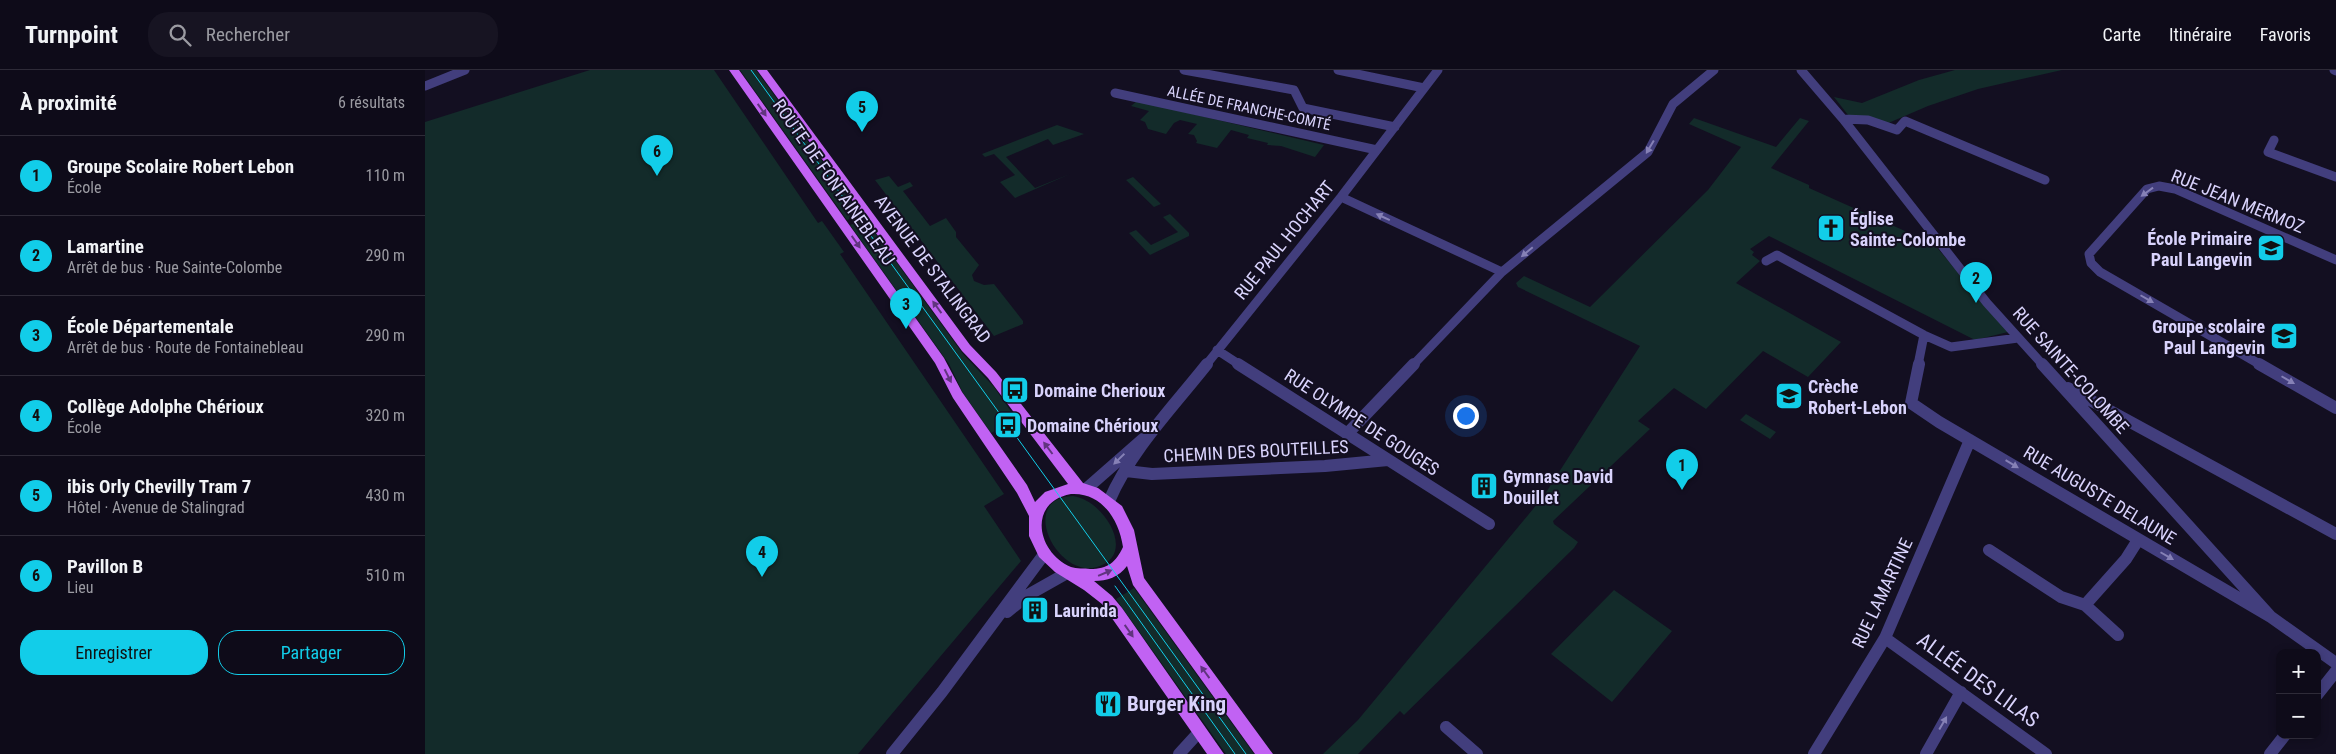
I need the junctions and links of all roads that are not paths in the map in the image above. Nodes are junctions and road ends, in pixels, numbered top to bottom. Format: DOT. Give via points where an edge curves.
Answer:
graph roads {
  1 [pos="465,70"];
  2 [pos="734,70"];
  3 [pos="762,70"];
  4 [pos="1183,70"];
  5 [pos="1338,70"];
  6 [pos="1438,70"];
  7 [pos="1714,70"];
  8 [pos="1801,70"];
  9 [pos="425,86"];
  10 [pos="1424,88"];
  11 [pos="1115,93"];
  12 [pos="1843,119"];
  13 [pos="1395,127"];
  14 [pos="2274,140"];
  15 [pos="1377,150"];
  16 [pos="2336,177"];
  17 [pos="2045,180"];
  18 [pos="1341,197"];
  19 [pos="2336,260"];
  20 [pos="1766,261"];
  21 [pos="1502,272"];
  22 [pos="1924,335"];
  23 [pos="2018,338"];
  24 [pos="1217,350"];
  25 [pos="2060,384"];
  26 [pos="2336,408"];
  27 [pos="1153,430"];
  28 [pos="1347,434"];
  29 [pos="1970,440"];
  30 [pos="1388,460"];
  31 [pos="1125,471"];
  32 [pos="1082,488"];
  33 [pos="1109,501"];
  34 [pos="1035,515"];
  35 [pos="1489,524"];
  36 [pos="2336,534"];
  37 [pos="2138,540"];
  38 [pos="1130,548"];
  39 [pos="1989,550"];
  40 [pos="1045,553"];
  41 [pos="2229,571"];
  42 [pos="1068,573"];
  43 [pos="2085,604"];
  44 [pos="2271,617"];
  45 [pos="985,634"];
  46 [pos="2118,635"];
  47 [pos="1885,638"];
  48 [pos="2336,663"];
  49 [pos="2336,671"];
  50 [pos="1961,692"];
  51 [pos="2318,694"];
  52 [pos="1446,727"];
  53 [pos="1200,731"];
  54 [pos="2282,739"];
  55 [pos="892,754"];
  56 [pos="1179,754"];
  57 [pos="1216,754"];
  58 [pos="1265,754"];
  59 [pos="1477,754"];
  60 [pos="1815,754"];
  61 [pos="1926,754"];
  62 [pos="2046,754"];
  63 [pos="2270,754"];
  1 -- 9 [label="street"];
  2 -- 34 [label="main road, ROUTE DE FONTAINEBLEAU, one-way" via="940,361 957,395 1022,489"];
  32 -- 3 [label="main road, AVENUE DE STALINGRAD, one-way" via="992,375 966,348"];
  4 -- 13 [label="street" via="1294,90 1303,108"];
  5 -- 10 [label="street"];
  6 -- 10 [label="street, RUE PAUL HOCHART"];
  7 -- 21 [label="street, one-way" via="1673,104 1648,152"];
  8 -- 12 [label="street, RUE SAINTE-COLOMBE"];
  10 -- 13 [label="street, RUE PAUL HOCHART"];
  11 -- 15 [label="street, ALLÉE DE FRANCHE-COMTÉ"];
  12 -- 17 [label="street" via="1868,120 1897,130 1905,121"];
  12 -- 23 [label="street, RUE SAINTE-COLOMBE"];
  13 -- 15 [label="street, RUE PAUL HOCHART"];
  14 -- 16 [label="street" via="2268,152"];
  15 -- 18 [label="street, RUE PAUL HOCHART"];
  21 -- 18 [label="street, one-way"];
  18 -- 24 [label="street, RUE PAUL HOCHART"];
  19 -- 26 [label="street, RUE JEAN MERMOZ, one-way" via="2175,189 2159,186 2147,189 2089,254 2091,264 2100,272"];
  20 -- 22 [label="street" via="1777,256"];
  21 -- 28 [label="street"];
  22 -- 23 [label="street" via="1951,347"];
  22 -- 29 [label="street, RUE AUGUSTE DELAUNE" via="1911,403"];
  23 -- 25 [label="street, RUE SAINTE-COLOMBE"];
  24 -- 27 [label="street, RUE PAUL HOCHART"];
  24 -- 28 [label="street, RUE OLYMPE DE GOUGES"];
  25 -- 36 [label="street"];
  25 -- 41 [label="street, RUE SAINTE-COLOMBE"];
  27 -- 31 [label="street, RUE PAUL HOCHART"];
  27 -- 32 [label="street, RUE PAUL HOCHART, one-way"];
  28 -- 30 [label="street, RUE OLYMPE DE GOUGES"];
  29 -- 37 [label="street, RUE AUGUSTE DELAUNE, one-way"];
  29 -- 47 [label="street, RUE LAMARTINE"];
  30 -- 31 [label="street, CHEMIN DES BOUTEILLES" via="1153,474"];
  30 -- 35 [label="street, RUE OLYMPE DE GOUGES"];
  31 -- 33 [label="street, RUE PAUL HOCHART"];
  32 -- 33 [label="main road"];
  32 -- 34 [label="main road" via="1063,490 1050,496 1042,502"];
  33 -- 38 [label="main road" via="1125,520"];
  34 -- 40 [label="main road" via="1035,529"];
  37 -- 43 [label="street" via="2126,559"];
  37 -- 44 [label="street, RUE AUGUSTE DELAUNE, one-way"];
  42 -- 38 [label="main road, one-way" via="1106,574 1119,565"];
  58 -- 38 [label="main road, one-way" via="1138,581"];
  39 -- 43 [label="street" via="2061,597"];
  40 -- 42 [label="main road"];
  40 -- 45 [label="street"];
  41 -- 44 [label="street, RUE AUGUSTE DELAUNE"];
  42 -- 45 [label="street" via="1039,586 1019,600"];
  42 -- 53 [label="main road, one-way" via="1107,599"];
  43 -- 46 [label="street"];
  44 -- 48 [label="street, RUE AUGUSTE DELAUNE"];
  45 -- 55 [label="street"];
  47 -- 50 [label="street, ALLÉE DES LILAS"];
  47 -- 60 [label="street, RUE LAMARTINE"];
  49 -- 51 [label="street"];
  61 -- 50 [label="street, one-way"];
  50 -- 62 [label="street, ALLÉE DES LILAS"];
  52 -- 59 [label="street"];
  53 -- 56 [label="street"];
  53 -- 57 [label="main road"];
  54 -- 63 [label="street"];
}
